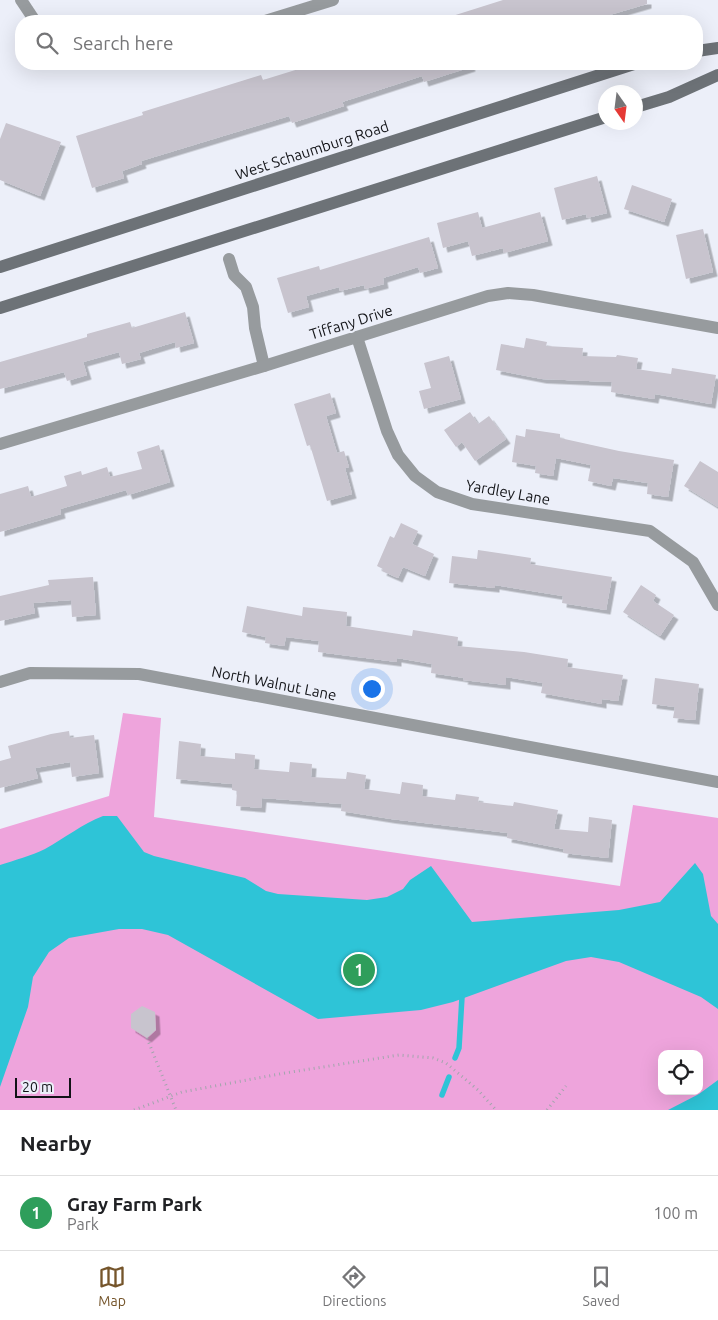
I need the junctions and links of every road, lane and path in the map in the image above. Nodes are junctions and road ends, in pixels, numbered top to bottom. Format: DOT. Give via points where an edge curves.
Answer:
graph roads {
  1 [pos="21,0"];
  2 [pos="333,0"];
  3 [pos="31,15"];
  4 [pos="284,15"];
  5 [pos="718,48"];
  6 [pos="703,50"];
  7 [pos="615,70"];
  8 [pos="718,75"];
  9 [pos="643,105"];
  10 [pos="598,120"];
  11 [pos="229,259"];
  12 [pos="0,267"];
  13 [pos="0,308"];
  14 [pos="718,328"];
  15 [pos="357,337"];
  16 [pos="264,366"];
  17 [pos="0,444"];
  18 [pos="718,605"];
  19 [pos="0,682"];
  20 [pos="718,782"];
  21 [pos="147,1038"];
  22 [pos="566,1086"];
  23 [pos="171,1096"];
  24 [pos="134,1110"];
  25 [pos="176,1110"];
  26 [pos="496,1110"];
  27 [pos="547,1110"];
  1 -- 3 [label="street"];
  2 -- 4 [label="street"];
  5 -- 6 [label="main road"];
  7 -- 12 [label="main road, West Schaumburg Road"];
  8 -- 9 [label="main road"];
  10 -- 13 [label="main road"];
  11 -- 16 [label="street" via="234,275 246,287 253,307"];
  14 -- 15 [label="street, Tiffany Drive" via="508,293 488,296"];
  15 -- 16 [label="street, Tiffany Drive"];
  15 -- 18 [label="street, Yardley Lane" via="387,430 398,455 415,476 437,492 472,504 650,531 693,562"];
  16 -- 17 [label="street, Tiffany Drive"];
  19 -- 20 [label="street, North Walnut Lane" via="30,673 140,674"];
  21 -- 23 [label="path"];
  22 -- 27 [label="path"];
  23 -- 24 [label="path"];
  23 -- 25 [label="path"];
  23 -- 26 [label="path" via="399,1055 446,1062"];
}
